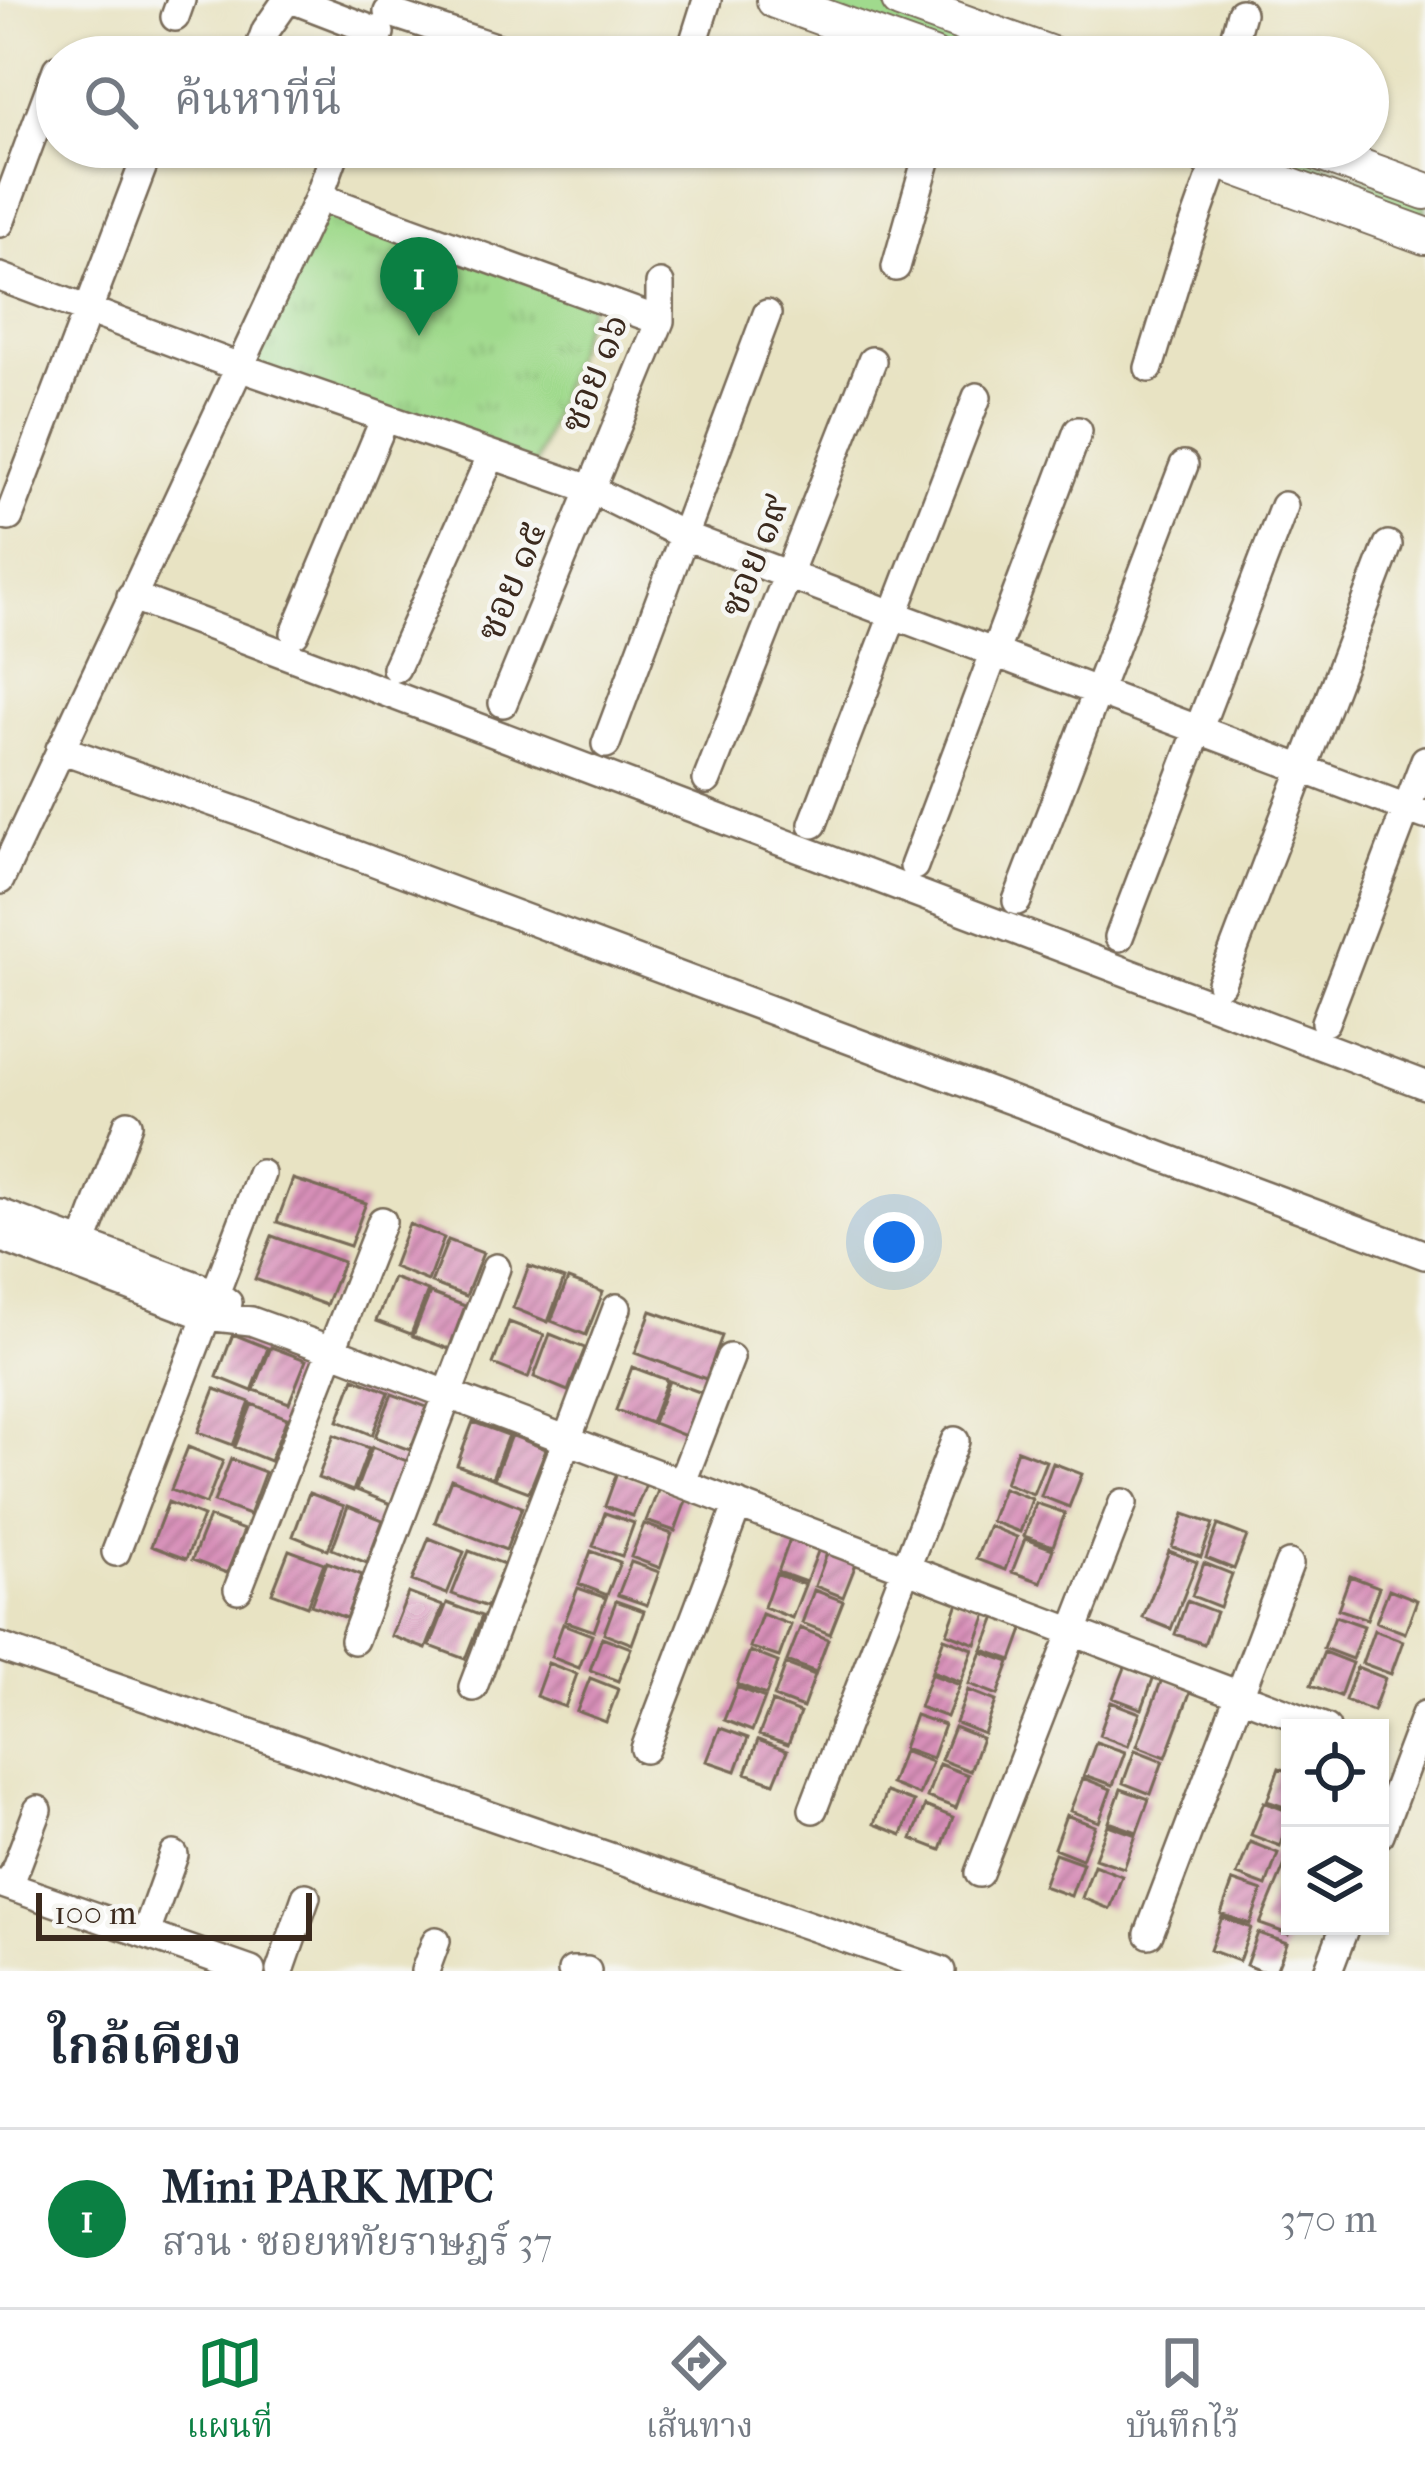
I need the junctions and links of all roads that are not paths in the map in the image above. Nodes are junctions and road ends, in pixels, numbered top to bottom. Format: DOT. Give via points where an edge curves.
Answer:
graph roads {
  1 [pos="291,0"];
  2 [pos="707,0"];
  3 [pos="775,0"];
  4 [pos="900,0"];
  5 [pos="1241,13"];
  6 [pos="383,26"];
  7 [pos="264,36"];
  8 [pos="431,36"];
  9 [pos="696,36"];
  10 [pos="838,36"];
  11 [pos="999,36"];
  12 [pos="1235,36"];
  13 [pos="36,126"];
  14 [pos="142,168"];
  15 [pos="329,168"];
  16 [pos="924,168"];
  17 [pos="1197,168"];
  18 [pos="1240,168"];
  19 [pos="1362,168"];
  20 [pos="1425,191"];
  21 [pos="319,197"];
  22 [pos="0,223"];
  23 [pos="1425,236"];
  24 [pos="896,267"];
  25 [pos="0,277"];
  26 [pos="660,284"];
  27 [pos="88,309"];
  28 [pos="767,314"];
  29 [pos="660,322"];
  30 [pos="872,361"];
  31 [pos="239,367"];
  32 [pos="1149,368"];
  33 [pos="977,397"];
  34 [pos="385,418"];
  35 [pos="1078,431"];
  36 [pos="491,456"];
  37 [pos="1184,464"];
  38 [pos="590,489"];
  39 [pos="1284,506"];
  40 [pos="9,517"];
  41 [pos="685,536"];
  42 [pos="1388,545"];
  43 [pos="789,575"];
  44 [pos="131,596"];
  45 [pos="893,614"];
  46 [pos="295,633"];
  47 [pos="996,653"];
  48 [pos="396,668"];
  49 [pos="1098,692"];
  50 [pos="503,703"];
  51 [pos="1200,729"];
  52 [pos="606,744"];
  53 [pos="60,749"];
  54 [pos="1425,760"];
  55 [pos="1304,769"];
  56 [pos="707,780"];
  57 [pos="1416,811"];
  58 [pos="813,824"];
  59 [pos="10,833"];
  60 [pos="914,866"];
  61 [pos="0,880"];
  62 [pos="1017,901"];
  63 [pos="1118,937"];
  64 [pos="1221,983"];
  65 [pos="1325,1022"];
  66 [pos="1425,1085"];
  67 [pos="128,1124"];
  68 [pos="261,1174"];
  69 [pos="0,1213"];
  70 [pos="382,1221"];
  71 [pos="0,1237"];
  72 [pos="82,1243"];
  73 [pos="1425,1255"];
  74 [pos="496,1268"];
  75 [pos="211,1304"];
  76 [pos="617,1308"];
  77 [pos="331,1350"];
  78 [pos="730,1358"];
  79 [pos="448,1395"];
  80 [pos="568,1439"];
  81 [pos="956,1441"];
  82 [pos="682,1482"];
  83 [pos="1124,1503"];
  84 [pos="738,1504"];
  85 [pos="116,1552"];
  86 [pos="1289,1564"];
  87 [pos="905,1569"];
  88 [pos="238,1588"];
  89 [pos="1072,1631"];
  90 [pos="354,1640"];
  91 [pos="0,1648"];
  92 [pos="473,1687"];
  93 [pos="1239,1696"];
  94 [pos="1425,1715"];
  95 [pos="1302,1719"];
  96 [pos="645,1749"];
  97 [pos="1417,1761"];
  98 [pos="813,1809"];
  99 [pos="38,1810"];
  100 [pos="1384,1827"];
  101 [pos="174,1856"];
  102 [pos="979,1874"];
  103 [pos="4,1885"];
  104 [pos="306,1898"];
  105 [pos="146,1934"];
  106 [pos="1149,1934"];
  107 [pos="1342,1935"];
  108 [pos="436,1941"];
  109 [pos="251,1971"];
  110 [pos="280,1971"];
  111 [pos="425,1971"];
  112 [pos="572,1971"];
  113 [pos="587,1971"];
  114 [pos="941,1971"];
  115 [pos="1328,1971"];
  1 -- 6 [label="street"];
  1 -- 7 [label="street"];
  2 -- 9 [label="street"];
  3 -- 10 [label="main road"];
  4 -- 11 [label="main road"];
  5 -- 12 [label="street"];
  6 -- 8 [label="street"];
  13 -- 22 [label="street"];
  14 -- 27 [label="street"];
  15 -- 21 [label="street"];
  16 -- 24 [label="street"];
  17 -- 32 [label="street" via="1187,244"];
  18 -- 23 [label="main road"];
  19 -- 20 [label="main road"];
  21 -- 29 [label="street"];
  21 -- 31 [label="street"];
  25 -- 27 [label="street"];
  26 -- 29 [label="street, ซอย ๑๖"];
  27 -- 31 [label="street"];
  27 -- 40 [label="street"];
  28 -- 41 [label="street"];
  29 -- 38 [label="street, ซอย ๑๖"];
  30 -- 43 [label="street, ซอย ๑๙"];
  31 -- 34 [label="street"];
  31 -- 44 [label="street"];
  33 -- 45 [label="street"];
  34 -- 36 [label="street"];
  34 -- 46 [label="street"];
  35 -- 47 [label="street"];
  36 -- 38 [label="street"];
  36 -- 48 [label="street"];
  37 -- 49 [label="street"];
  38 -- 41 [label="street"];
  38 -- 50 [label="street, ซอย ๑๕"];
  39 -- 51 [label="street"];
  41 -- 43 [label="street"];
  41 -- 52 [label="street"];
  42 -- 55 [label="street"];
  43 -- 45 [label="street"];
  43 -- 56 [label="street, ซอย ๑๙"];
  44 -- 53 [label="street"];
  44 -- 66 [label="street"];
  45 -- 47 [label="street"];
  45 -- 58 [label="street"];
  47 -- 49 [label="street"];
  47 -- 60 [label="street"];
  49 -- 51 [label="street"];
  49 -- 62 [label="street"];
  51 -- 55 [label="street"];
  51 -- 63 [label="street"];
  53 -- 59 [label="street"];
  53 -- 73 [label="street"];
  54 -- 57 [label="street"];
  55 -- 57 [label="street"];
  55 -- 64 [label="street"];
  57 -- 65 [label="street"];
  59 -- 61 [label="street"];
  67 -- 72 [label="street"];
  68 -- 75 [label="street"];
  69 -- 72 [label="street"];
  70 -- 77 [label="street"];
  71 -- 75 [label="street"];
  72 -- 75 [label="street"];
  74 -- 79 [label="street"];
  75 -- 77 [label="street"];
  75 -- 85 [label="street"];
  76 -- 80 [label="street"];
  77 -- 79 [label="street"];
  77 -- 88 [label="street"];
  78 -- 82 [label="street"];
  79 -- 80 [label="street"];
  79 -- 90 [label="street"];
  80 -- 82 [label="street"];
  80 -- 92 [label="street"];
  81 -- 87 [label="street"];
  82 -- 84 [label="street"];
  83 -- 89 [label="street"];
  84 -- 87 [label="street"];
  84 -- 96 [label="street"];
  86 -- 93 [label="street"];
  87 -- 89 [label="street"];
  87 -- 98 [label="street"];
  89 -- 93 [label="street"];
  89 -- 102 [label="street"];
  91 -- 114 [label="street"];
  93 -- 95 [label="street"];
  93 -- 106 [label="street"];
  94 -- 97 [label="street"];
  97 -- 100 [label="street"];
  99 -- 103 [label="street"];
  101 -- 105 [label="street"];
  103 -- 105 [label="street"];
  104 -- 110 [label="street"];
  105 -- 109 [label="street"];
  107 -- 115 [label="street"];
  108 -- 111 [label="street"];
  112 -- 113 [label="street"];
}
